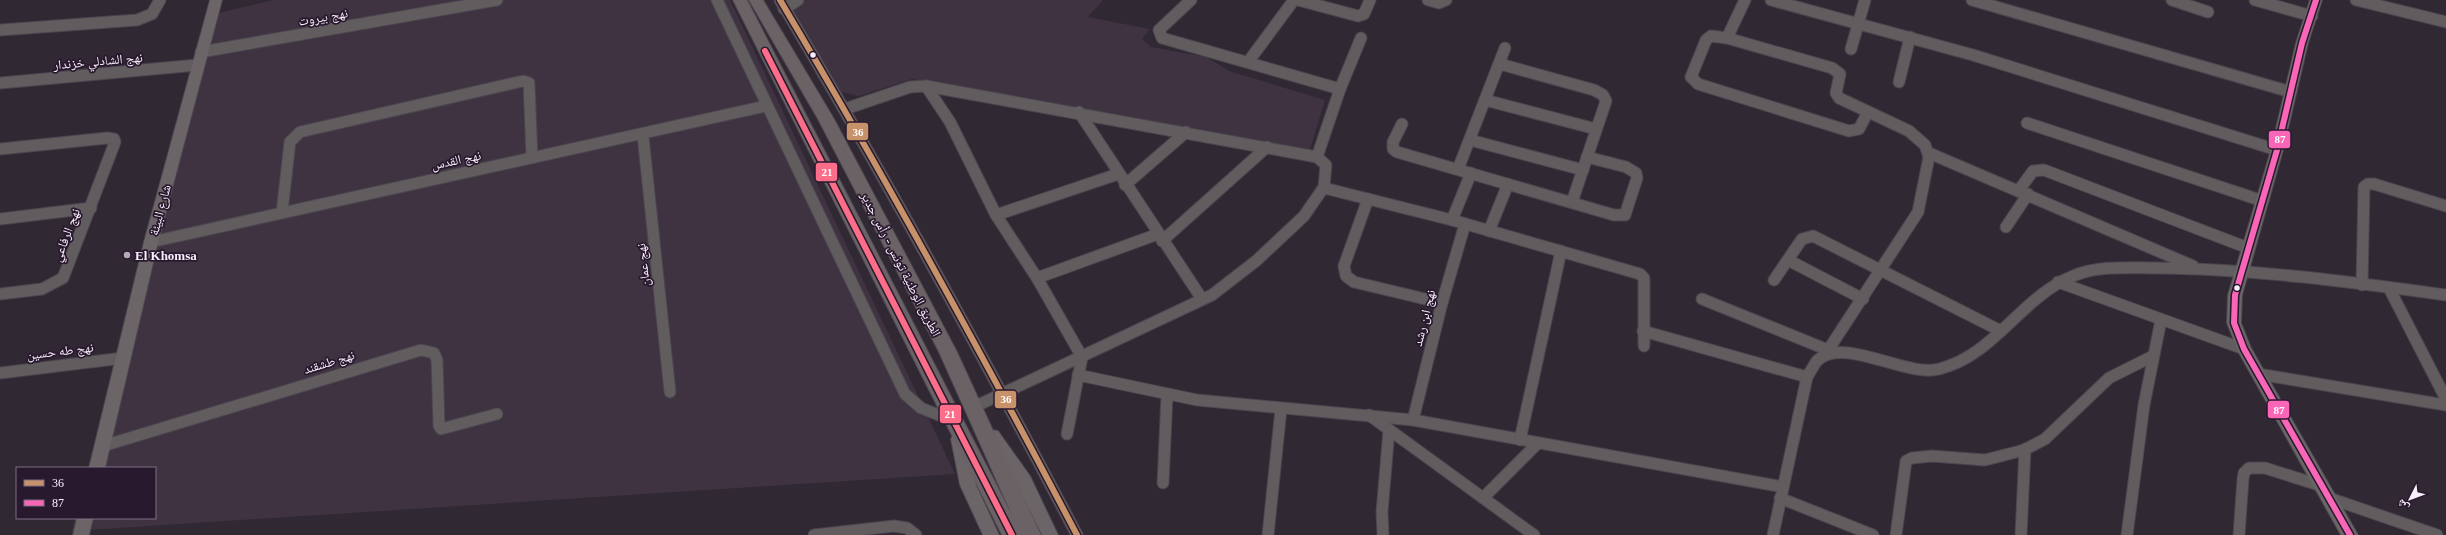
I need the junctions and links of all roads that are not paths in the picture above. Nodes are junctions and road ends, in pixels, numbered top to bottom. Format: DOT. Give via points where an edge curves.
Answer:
graph roads {
  1 [pos="160,0"];
  2 [pos="216,0"];
  3 [pos="497,0"];
  4 [pos="717,0"];
  5 [pos="740,0"];
  6 [pos="756,0"];
  7 [pos="798,0"];
  8 [pos="1191,0"];
  9 [pos="1299,0"];
  10 [pos="1370,0"];
  11 [pos="1428,0"];
  12 [pos="1446,0"];
  13 [pos="1746,0"];
  14 [pos="1771,0"];
  15 [pos="1865,0"];
  16 [pos="1972,0"];
  17 [pos="2172,0"];
  18 [pos="2255,0"];
  19 [pos="2316,0"];
  20 [pos="2356,0"];
  21 [pos="2187,2"];
  22 [pos="782,5"];
  23 [pos="2208,12"];
  24 [pos="2312,16"];
  25 [pos="2446,22"];
  26 [pos="1859,24"];
  27 [pos="0,30"];
  28 [pos="1910,37"];
  29 [pos="1361,38"];
  30 [pos="1727,38"];
  31 [pos="1505,48"];
  32 [pos="1850,49"];
  33 [pos="199,58"];
  34 [pos="1248,62"];
  35 [pos="1500,64"];
  36 [pos="1899,82"];
  37 [pos="0,83"];
  38 [pos="926,86"];
  39 [pos="1340,89"];
  40 [pos="2291,92"];
  41 [pos="1485,100"];
  42 [pos="766,106"];
  43 [pos="844,108"];
  44 [pos="1079,112"];
  45 [pos="1868,112"];
  46 [pos="2028,123"];
  47 [pos="1402,124"];
  48 [pos="1596,130"];
  49 [pos="1186,132"];
  50 [pos="643,136"];
  51 [pos="1470,140"];
  52 [pos="1267,147"];
  53 [pos="0,149"];
  54 [pos="2277,150"];
  55 [pos="1929,153"];
  56 [pos="1317,157"];
  57 [pos="1587,157"];
  58 [pos="532,158"];
  59 [pos="1458,169"];
  60 [pos="1583,170"];
  61 [pos="1471,173"];
  62 [pos="1118,174"];
  63 [pos="1508,184"];
  64 [pos="1125,185"];
  65 [pos="1324,188"];
  66 [pos="2024,192"];
  67 [pos="1368,199"];
  68 [pos="2263,201"];
  69 [pos="1572,202"];
  70 [pos="2446,206"];
  71 [pos="91,208"];
  72 [pos="282,212"];
  73 [pos="996,215"];
  74 [pos="0,219"];
  75 [pos="1452,220"];
  76 [pos="1465,224"];
  77 [pos="2006,227"];
  78 [pos="1489,231"];
  79 [pos="1160,238"];
  80 [pos="151,242"];
  81 [pos="2248,248"];
  82 [pos="1561,251"];
  83 [pos="1788,260"];
  84 [pos="2199,268"];
  85 [pos="1881,269"];
  86 [pos="2242,271"];
  87 [pos="1037,278"];
  88 [pos="1774,280"];
  89 [pos="2058,282"];
  90 [pos="2362,285"];
  91 [pos="2389,288"];
  92 [pos="0,294"];
  93 [pos="2446,295"];
  94 [pos="1202,299"];
  95 [pos="1702,299"];
  96 [pos="1862,299"];
  97 [pos="1442,303"];
  98 [pos="2161,320"];
  99 [pos="1643,331"];
  100 [pos="2001,331"];
  101 [pos="1644,346"];
  102 [pos="2244,348"];
  103 [pos="1827,352"];
  104 [pos="2152,356"];
  105 [pos="123,358"];
  106 [pos="1082,358"];
  107 [pos="0,373"];
  108 [pos="2258,374"];
  109 [pos="1078,375"];
  110 [pos="1806,377"];
  111 [pos="670,392"];
  112 [pos="1003,394"];
  113 [pos="1167,395"];
  114 [pos="2446,399"];
  115 [pos="2446,405"];
  116 [pos="1281,409"];
  117 [pos="975,411"];
  118 [pos="497,414"];
  119 [pos="1369,415"];
  120 [pos="1413,420"];
  121 [pos="956,424"];
  122 [pos="1389,430"];
  123 [pos="1067,434"];
  124 [pos="1520,440"];
  125 [pos="1537,444"];
  126 [pos="103,446"];
  127 [pos="2025,449"];
  128 [pos="97,467"];
  129 [pos="1163,483"];
  130 [pos="1782,492"];
  131 [pos="2326,492"];
  132 [pos="1483,498"];
  133 [pos="85,519"];
  134 [pos="1007,526"];
  135 [pos="81,535"];
  136 [pos="814,535"];
  137 [pos="916,535"];
  138 [pos="1031,535"];
  139 [pos="1050,535"];
  140 [pos="1077,535"];
  141 [pos="1268,535"];
  142 [pos="1383,535"];
  143 [pos="1534,535"];
  144 [pos="1773,535"];
  145 [pos="1873,535"];
  146 [pos="1896,535"];
  147 [pos="2021,535"];
  148 [pos="2127,535"];
  149 [pos="2239,535"];
  150 [pos="2350,535"];
  151 [pos="2437,535"];
  1 -- 27 [label="street" via="152,14 137,20"];
  2 -- 33 [label="main road, شارع البيئة"];
  3 -- 33 [label="street, نهج بيروت"];
  4 -- 42 [label="street"];
  5 -- 121 [label="highway, الطريق الوطنية تونس - رأس جدير"];
  6 -- 117 [label="highway, الطريق الوطنية تونس - رأس جدير" via="826,119 948,352"];
  7 -- 22 [label="street"];
  8 -- 34 [label="street" via="1163,24 1159,30 1162,38"];
  9 -- 10 [label="street" via="1358,16 1364,14"];
  9 -- 34 [label="street"];
  11 -- 12 [label="street" via="1439,3"];
  13 -- 30 [label="street"];
  14 -- 26 [label="street"];
  15 -- 26 [label="street"];
  16 -- 40 [label="street"];
  17 -- 21 [label="street"];
  18 -- 24 [label="street"];
  19 -- 24 [label="main road"];
  20 -- 25 [label="street"];
  21 -- 23 [label="street"];
  22 -- 43 [label="street"];
  24 -- 40 [label="main road" via="2302,43"];
  26 -- 28 [label="street"];
  26 -- 32 [label="street"];
  28 -- 36 [label="street"];
  28 -- 54 [label="street"];
  29 -- 39 [label="street"];
  30 -- 45 [label="street" via="1836,70 1840,75 1837,96"];
  30 -- 45 [label="street" via="1711,36 1706,40 1691,77 1693,81 1849,131 1859,129"];
  31 -- 35 [label="street"];
  33 -- 37 [label="street, نهج الشادلي خزندار"];
  33 -- 80 [label="main road, شارع البيئة"];
  34 -- 39 [label="street"];
  35 -- 41 [label="street"];
  35 -- 48 [label="street" via="1594,90 1603,95 1606,101"];
  38 -- 43 [label="street" via="910,87"];
  38 -- 44 [label="street"];
  38 -- 73 [label="street" via="950,122"];
  39 -- 56 [label="street"];
  40 -- 54 [label="main road"];
  41 -- 48 [label="street"];
  41 -- 51 [label="street"];
  42 -- 50 [label="street, نهج القدس"];
  42 -- 121 [label="street" via="905,394 921,408"];
  43 -- 112 [label="street"];
  44 -- 49 [label="street"];
  44 -- 62 [label="street"];
  45 -- 55 [label="street" via="1909,131 1922,141"];
  46 -- 68 [label="street"];
  47 -- 59 [label="street" via="1392,145 1395,151"];
  48 -- 57 [label="street"];
  49 -- 52 [label="street"];
  49 -- 64 [label="street"];
  50 -- 58 [label="street, نهج القدس"];
  50 -- 111 [label="street, نهج عمان"];
  51 -- 59 [label="street"];
  51 -- 60 [label="street"];
  52 -- 56 [label="street"];
  52 -- 79 [label="street"];
  53 -- 71 [label="street, نهج الرفاعي" via="114,139 115,145"];
  54 -- 68 [label="main road"];
  55 -- 66 [label="street"];
  55 -- 85 [label="street" via="1918,212"];
  56 -- 65 [label="street" via="1326,166"];
  57 -- 60 [label="street"];
  57 -- 69 [label="street" via="1626,167 1636,173 1637,178 1626,214 1617,216"];
  58 -- 72 [label="street, نهج القدس"];
  58 -- 72 [label="street" via="529,83 523,81 300,132 290,142"];
  59 -- 61 [label="street"];
  60 -- 69 [label="street"];
  61 -- 63 [label="street"];
  61 -- 75 [label="street"];
  62 -- 64 [label="street"];
  62 -- 73 [label="street"];
  63 -- 69 [label="street"];
  63 -- 78 [label="street"];
  64 -- 79 [label="street"];
  65 -- 67 [label="street"];
  65 -- 94 [label="street" via="1312,206 1281,237 1239,275"];
  66 -- 77 [label="street"];
  66 -- 81 [label="street" via="2032,172 2037,169 2044,170"];
  66 -- 84 [label="street"];
  67 -- 75 [label="street"];
  67 -- 97 [label="street" via="1344,266 1346,277 1354,282"];
  68 -- 81 [label="main road"];
  70 -- 90 [label="street" via="2374,184 2364,187"];
  71 -- 74 [label="street"];
  71 -- 92 [label="street, نهج الرفاعي" via="69,268 57,284 44,289"];
  72 -- 80 [label="street, نهج القدس"];
  73 -- 87 [label="street"];
  75 -- 76 [label="street"];
  76 -- 78 [label="street"];
  76 -- 97 [label="street, نهج ابن رشد"];
  78 -- 82 [label="street"];
  79 -- 87 [label="street"];
  79 -- 94 [label="street"];
  80 -- 105 [label="main road, شارع البيئة"];
  81 -- 86 [label="main road"];
  82 -- 99 [label="street" via="1637,272 1643,276"];
  82 -- 124 [label="street"];
  83 -- 85 [label="street" via="1802,239 1811,236"];
  83 -- 88 [label="street"];
  83 -- 96 [label="street"];
  84 -- 86 [label="street"];
  84 -- 89 [label="street" via="2099,270 2080,273"];
  85 -- 96 [label="street"];
  85 -- 100 [label="street"];
  86 -- 90 [label="street"];
  86 -- 102 [label="main road" via="2235,295 2234,316"];
  87 -- 106 [label="street"];
  89 -- 98 [label="street"];
  89 -- 100 [label="street"];
  90 -- 91 [label="street"];
  91 -- 93 [label="street"];
  91 -- 114 [label="street"];
  94 -- 106 [label="street"];
  95 -- 103 [label="street"];
  96 -- 103 [label="street"];
  97 -- 120 [label="street, نهج ابن رشد"];
  98 -- 102 [label="street"];
  98 -- 104 [label="street"];
  99 -- 101 [label="street"];
  99 -- 110 [label="street"];
  100 -- 103 [label="street" via="1960,363 1931,371 1912,370 1854,354"];
  102 -- 108 [label="main road"];
  103 -- 110 [label="street" via="1814,363"];
  104 -- 127 [label="street" via="2109,378 2045,439"];
  104 -- 148 [label="street" via="2130,498"];
  105 -- 107 [label="street, نهج طه حسين"];
  105 -- 126 [label="main road, شارع البيئة"];
  106 -- 109 [label="street"];
  106 -- 112 [label="street"];
  108 -- 115 [label="street"];
  108 -- 131 [label="main road"];
  109 -- 113 [label="street"];
  109 -- 123 [label="street"];
  110 -- 130 [label="street"];
  112 -- 117 [label="street"];
  112 -- 140 [label="street"];
  113 -- 116 [label="street"];
  113 -- 129 [label="street"];
  116 -- 119 [label="street"];
  116 -- 141 [label="street"];
  117 -- 134 [label="highway, الطريق الوطنية تونس - رأس جدير"];
  117 -- 139 [label="main road" via="1024,481"];
  118 -- 126 [label="street, نهج طشقند" via="449,428 438,426 437,360 434,353 422,350"];
  119 -- 120 [label="street"];
  119 -- 122 [label="street"];
  120 -- 124 [label="street"];
  121 -- 134 [label="highway, الطريق الوطنية تونس - رأس جدير"];
  122 -- 132 [label="street"];
  122 -- 142 [label="street" via="1382,512"];
  124 -- 125 [label="street"];
  125 -- 130 [label="street"];
  125 -- 132 [label="street"];
  126 -- 128 [label="main road, شارع البيئة"];
  127 -- 146 [label="street" via="1986,460 1932,456 1910,458 1906,461"];
  127 -- 147 [label="street"];
  130 -- 144 [label="street"];
  130 -- 145 [label="street"];
  131 -- 149 [label="street" via="2265,468 2249,468 2243,479"];
  131 -- 150 [label="main road"];
  131 -- 151 [label="street"];
  132 -- 143 [label="street"];
  133 -- 135 [label="main road"];
  134 -- 138 [label="highway, الطريق الوطنية تونس - رأس جدير"];
  136 -- 137 [label="street" via="894,526 907,528"];
}
